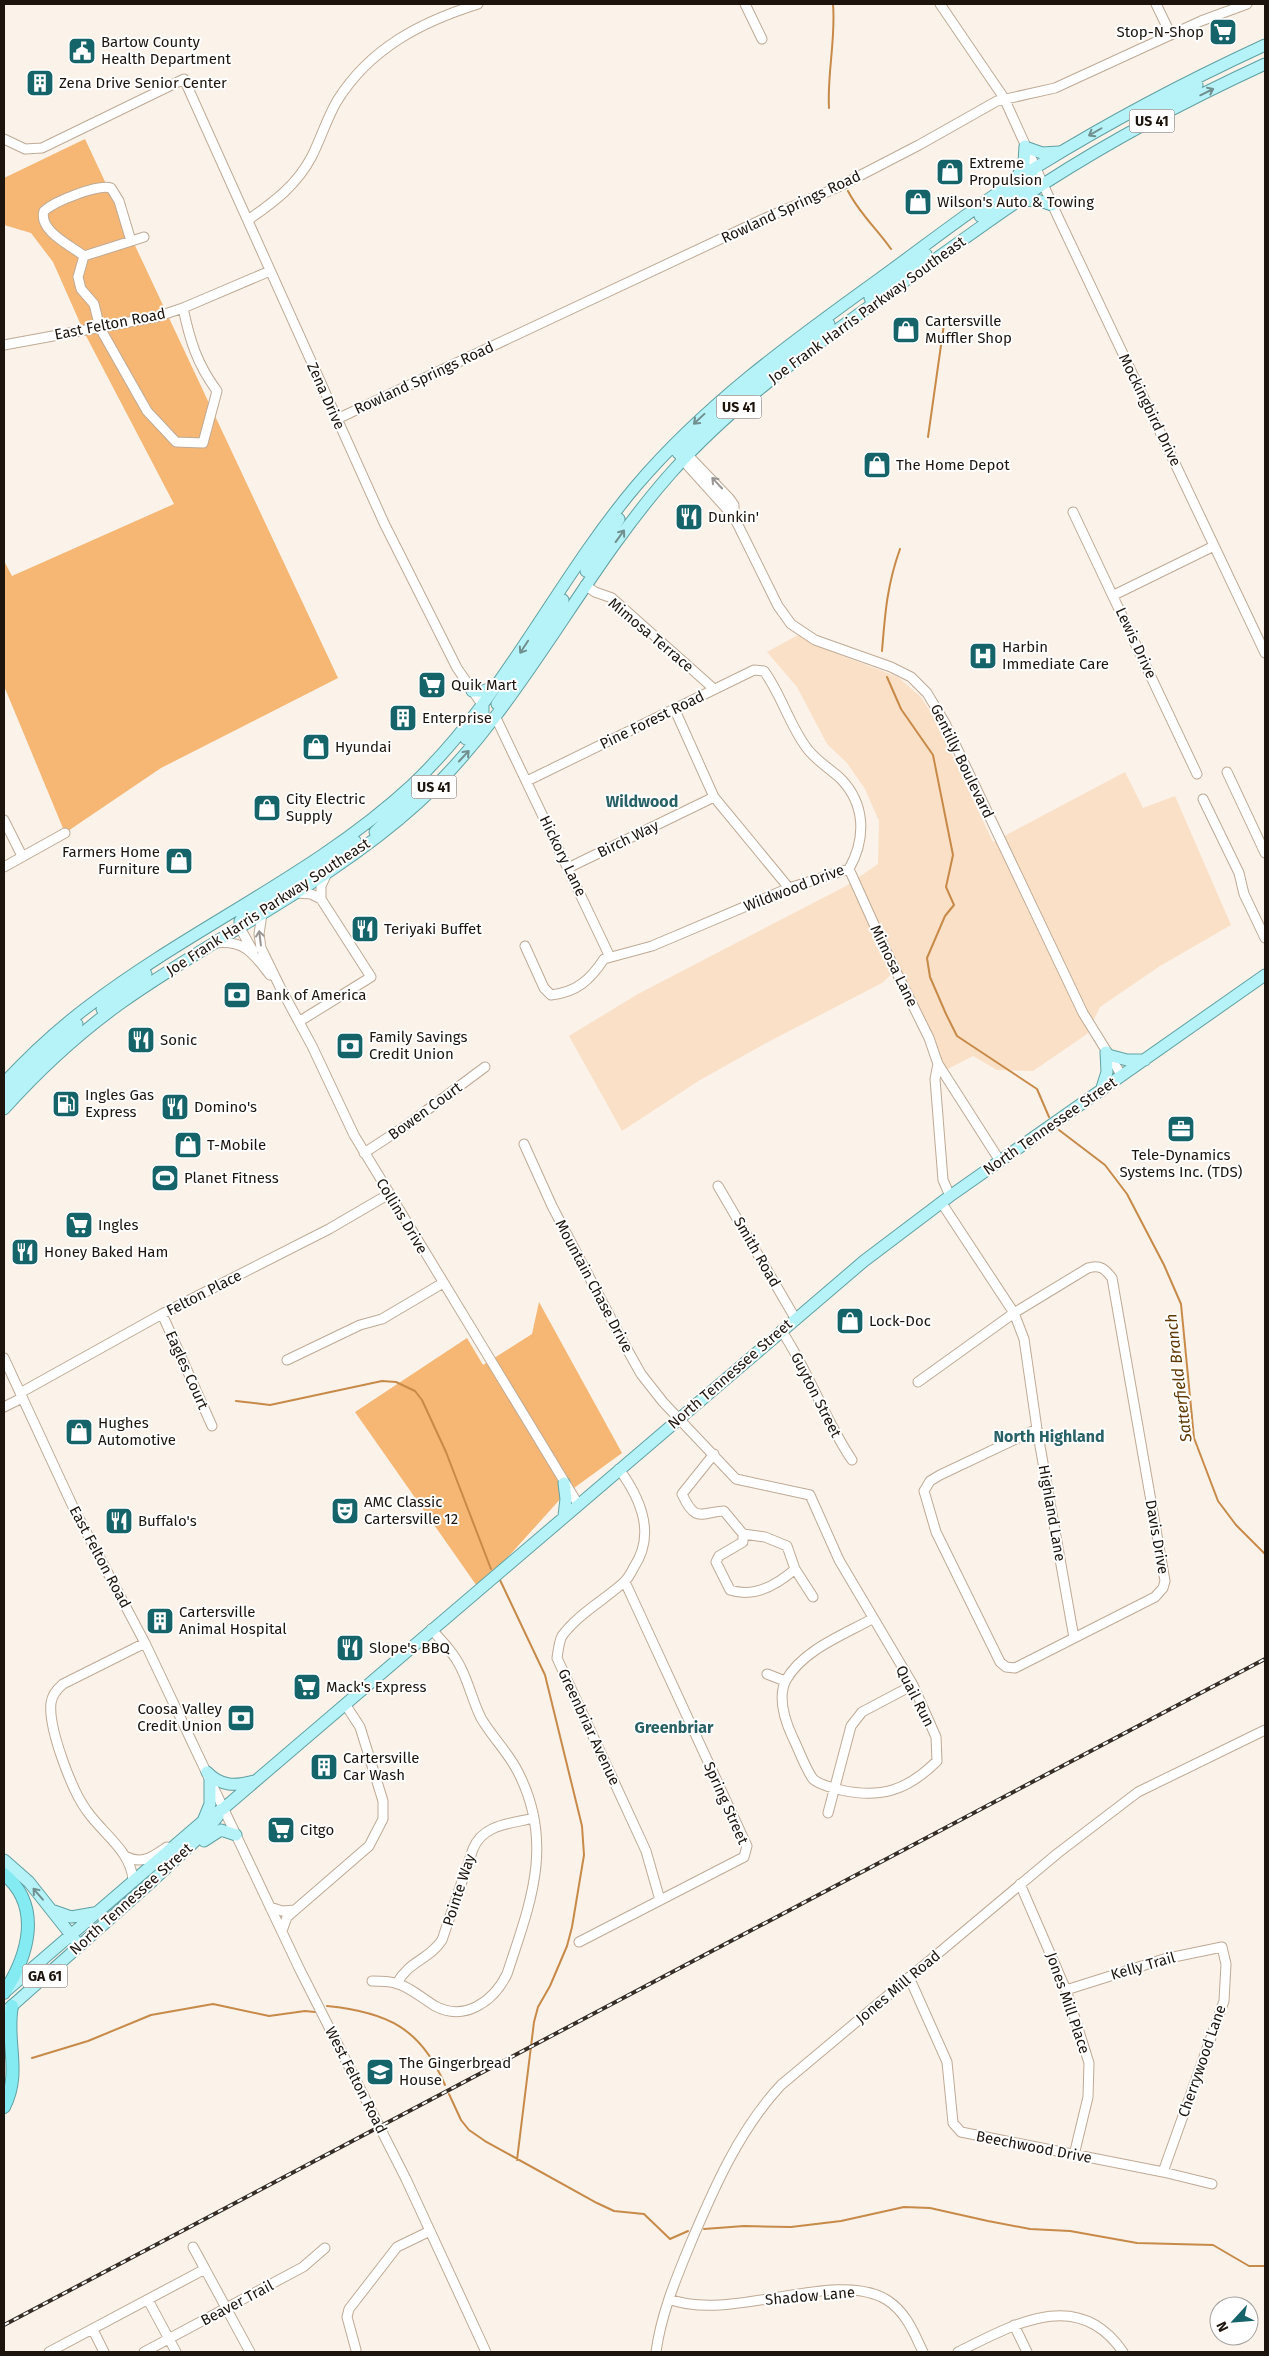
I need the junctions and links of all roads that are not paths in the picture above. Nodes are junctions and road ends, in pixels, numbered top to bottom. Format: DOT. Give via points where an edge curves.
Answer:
graph roads {
  1 [pos="478,4"];
  2 [pos="745,4"];
  3 [pos="940,4"];
  4 [pos="1156,4"];
  5 [pos="1247,4"];
  6 [pos="1171,35"];
  7 [pos="762,39"];
  8 [pos="1265,45"];
  9 [pos="1224,64"];
  10 [pos="1265,64"];
  11 [pos="1004,98"];
  12 [pos="4,138"];
  13 [pos="1025,146"];
  14 [pos="1061,152"];
  15 [pos="1035,168"];
  16 [pos="1016,181"];
  17 [pos="1042,184"];
  18 [pos="1018,201"];
  19 [pos="1052,205"];
  20 [pos="248,220"];
  21 [pos="144,236"];
  22 [pos="131,241"];
  23 [pos="84,256"];
  24 [pos="270,271"];
  25 [pos="183,308"];
  26 [pos="100,328"];
  27 [pos="836,331"];
  28 [pos="4,345"];
  29 [pos="337,419"];
  30 [pos="680,451"];
  31 [pos="1073,512"];
  32 [pos="1214,546"];
  33 [pos="580,562"];
  34 [pos="585,585"];
  35 [pos="1114,595"];
  36 [pos="572,605"];
  37 [pos="1265,653"];
  38 [pos="773,683"];
  39 [pos="498,685"];
  40 [pos="714,689"];
  41 [pos="472,691"];
  42 [pos="483,706"];
  43 [pos="674,708"];
  44 [pos="496,718"];
  45 [pos="1227,772"];
  46 [pos="1197,774"];
  47 [pos="527,781"];
  48 [pos="714,797"];
  49 [pos="1203,799"];
  50 [pos="379,813"];
  51 [pos="4,820"];
  52 [pos="65,832"];
  53 [pos="363,848"];
  54 [pos="1265,853"];
  55 [pos="22,856"];
  56 [pos="4,867"];
  57 [pos="570,867"];
  58 [pos="849,869"];
  59 [pos="327,873"];
  60 [pos="789,888"];
  61 [pos="296,893"];
  62 [pos="322,899"];
  63 [pos="262,914"];
  64 [pos="226,916"];
  65 [pos="240,928"];
  66 [pos="1265,938"];
  67 [pos="215,944"];
  68 [pos="525,946"];
  69 [pos="610,957"];
  70 [pos="256,958"];
  71 [pos="1265,975"];
  72 [pos="280,987"];
  73 [pos="100,997"];
  74 [pos="300,1021"];
  75 [pos="78,1036"];
  76 [pos="1107,1054"];
  77 [pos="1145,1060"];
  78 [pos="938,1064"];
  79 [pos="485,1068"];
  80 [pos="1122,1076"];
  81 [pos="4,1083"];
  82 [pos="1101,1091"];
  83 [pos="4,1098"];
  84 [pos="4,1109"];
  85 [pos="524,1144"];
  86 [pos="364,1153"];
  87 [pos="1000,1161"];
  88 [pos="718,1186"];
  89 [pos="389,1194"];
  90 [pos="946,1199"];
  91 [pos="443,1284"];
  92 [pos="1014,1313"];
  93 [pos="162,1314"];
  94 [pos="795,1318"];
  95 [pos="781,1330"];
  96 [pos="4,1358"];
  97 [pos="287,1360"];
  98 [pos="918,1382"];
  99 [pos="21,1396"];
  100 [pos="4,1407"];
  101 [pos="677,1419"];
  102 [pos="212,1426"];
  103 [pos="1037,1429"];
  104 [pos="714,1454"];
  105 [pos="852,1460"];
  106 [pos="618,1469"];
  107 [pos="564,1483"];
  108 [pos="578,1504"];
  109 [pos="564,1516"];
  110 [pos="744,1534"];
  111 [pos="795,1569"];
  112 [pos="625,1582"];
  113 [pos="813,1597"];
  114 [pos="872,1619"];
  115 [pos="431,1629"];
  116 [pos="1074,1638"];
  117 [pos="146,1643"];
  118 [pos="767,1674"];
  119 [pos="785,1681"];
  120 [pos="913,1685"];
  121 [pos="344,1704"];
  122 [pos="1265,1730"];
  123 [pos="209,1776"];
  124 [pos="256,1780"];
  125 [pos="834,1788"];
  126 [pos="224,1808"];
  127 [pos="828,1813"];
  128 [pos="534,1818"];
  129 [pos="202,1822"];
  130 [pos="236,1835"];
  131 [pos="183,1838"];
  132 [pos="127,1857"];
  133 [pos="4,1860"];
  134 [pos="4,1874"];
  135 [pos="133,1880"];
  136 [pos="1020,1884"];
  137 [pos="148,1885"];
  138 [pos="660,1900"];
  139 [pos="270,1907"];
  140 [pos="53,1910"];
  141 [pos="295,1910"];
  142 [pos="96,1912"];
  143 [pos="282,1931"];
  144 [pos="71,1934"];
  145 [pos="579,1942"];
  146 [pos="79,1946"];
  147 [pos="1222,1948"];
  148 [pos="909,1977"];
  149 [pos="372,1981"];
  150 [pos="397,1983"];
  151 [pos="1066,1990"];
  152 [pos="4,1993"];
  153 [pos="8,2009"];
  154 [pos="4,2107"];
  155 [pos="1074,2155"];
  156 [pos="1163,2172"];
  157 [pos="1212,2184"];
  158 [pos="430,2231"];
  159 [pos="193,2247"];
  160 [pos="325,2248"];
  161 [pos="205,2269"];
  162 [pos="669,2299"];
  163 [pos="148,2300"];
  164 [pos="227,2308"];
  165 [pos="1014,2325"];
  166 [pos="93,2330"];
  167 [pos="169,2339"];
  168 [pos="356,2350"];
  169 [pos="49,2352"];
  170 [pos="104,2352"];
  171 [pos="144,2352"];
  172 [pos="176,2352"];
  173 [pos="250,2352"];
  174 [pos="486,2352"];
  175 [pos="656,2352"];
  176 [pos="923,2352"];
  177 [pos="958,2352"];
  178 [pos="1027,2352"];
  179 [pos="1123,2352"];
  1 -- 20 [label="street" via="415,28 363,67 338,100 301,175 277,200"];
  2 -- 7 [label="street"];
  3 -- 11 [label="street, Mockingbird Drive"];
  4 -- 6 [label="street"];
  5 -- 6 [label="street, Rowland Springs Road"];
  6 -- 11 [label="street, Rowland Springs Road" via="1055,88"];
  8 -- 9 [label="main road, Joe Frank Harris Parkway Southeast / US 41"];
  9 -- 14 [label="main road, Joe Frank Harris Parkway Southeast / US 41, one-way"];
  9 -- 17 [label="main road" via="1208,78 1052,170"];
  17 -- 10 [label="main road, Joe Frank Harris Parkway Southeast / US 41, one-way" via="1135,130"];
  11 -- 13 [label="street, Mockingbird Drive"];
  11 -- 29 [label="street, Rowland Springs Road" via="836,188"];
  12 -- 20 [label="street, Zena Drive" via="24,149 42,148 184,79"];
  13 -- 14 [label="main road" via="1042,152"];
  13 -- 15 [label="street, Mockingbird Drive"];
  13 -- 16 [label="main road" via="1024,162"];
  14 -- 15 [label="main road, Joe Frank Harris Parkway Southeast / US 41"];
  15 -- 16 [label="main road, Joe Frank Harris Parkway Southeast / US 41"];
  15 -- 17 [label="street, Mockingbird Drive"];
  15 -- 27 [label="main road" via="1023,186 889,282 855,310"];
  16 -- 30 [label="main road, Joe Frank Harris Parkway Southeast / US 41, one-way" via="760,366 710,409"];
  17 -- 18 [label="main road, Joe Frank Harris Parkway Southeast / US 41"];
  17 -- 19 [label="street, Mockingbird Drive"];
  18 -- 19 [label="main road" via="1037,200"];
  18 -- 27 [label="main road, Joe Frank Harris Parkway Southeast / US 41"];
  19 -- 32 [label="street, Mockingbird Drive"];
  20 -- 24 [label="street, Zena Drive"];
  21 -- 22 [label="street"];
  22 -- 23 [label="street"];
  22 -- 23 [label="street" via="119,201 111,188 102,187 52,204 43,215 53,234"];
  23 -- 26 [label="street" via="78,277 81,289 94,304"];
  24 -- 25 [label="street, East Felton Road"];
  24 -- 29 [label="street, Zena Drive"];
  25 -- 26 [label="street, East Felton Road"];
  25 -- 26 [label="street" via="191,346 217,391 203,443 176,442 148,411"];
  26 -- 28 [label="street, East Felton Road"];
  27 -- 30 [label="main road, Joe Frank Harris Parkway Southeast / US 41"];
  29 -- 41 [label="street, Zena Drive" via="436,629"];
  30 -- 33 [label="main road, Joe Frank Harris Parkway Southeast / US 41" via="628,496"];
  34 -- 30 [label="main road, Joe Frank Harris Parkway Southeast / US 41, one-way"];
  30 -- 36 [label="main road" via="615,526 581,581"];
  30 -- 76 [label="street, Gentilly Boulevard" via="734,517 778,606 791,624 815,640 900,671 916,682 932,700 1086,1020"];
  31 -- 35 [label="street, Lewis Drive"];
  32 -- 35 [label="street"];
  32 -- 37 [label="street, Mockingbird Drive"];
  33 -- 39 [label="main road, Joe Frank Harris Parkway Southeast / US 41, one-way"];
  33 -- 44 [label="main road" via="571,587 495,708"];
  34 -- 36 [label="main road, Joe Frank Harris Parkway Southeast / US 41"];
  34 -- 40 [label="street, Mimosa Terrace" via="612,598"];
  35 -- 46 [label="street, Lewis Drive"];
  36 -- 44 [label="main road, Joe Frank Harris Parkway Southeast / US 41"];
  38 -- 40 [label="street, Pine Forest Road" via="764,670 754,670"];
  38 -- 58 [label="street, Wildwood Drive" via="806,748 840,779 856,801 862,825 861,837"];
  39 -- 41 [label="main road"];
  39 -- 42 [label="main road, Joe Frank Harris Parkway Southeast / US 41"];
  40 -- 43 [label="street, Pine Forest Road"];
  41 -- 42 [label="street, Zena Drive"];
  42 -- 50 [label="main road, Joe Frank Harris Parkway Southeast / US 41" via="430,767"];
  42 -- 53 [label="main road" via="484,718 471,734 379,827"];
  43 -- 47 [label="street, Pine Forest Road"];
  43 -- 48 [label="street"];
  44 -- 47 [label="street, Hickory Lane"];
  53 -- 44 [label="main road, Joe Frank Harris Parkway Southeast / US 41, one-way" via="439,782"];
  45 -- 54 [label="street"];
  47 -- 57 [label="street, Hickory Lane"];
  48 -- 57 [label="street, Birch Way"];
  48 -- 60 [label="street"];
  49 -- 66 [label="street" via="1239,873 1244,894"];
  50 -- 64 [label="main road, Joe Frank Harris Parkway Southeast / US 41" via="315,860"];
  50 -- 65 [label="main road" via="369,829 338,855 243,916"];
  51 -- 55 [label="street"];
  52 -- 55 [label="street"];
  53 -- 59 [label="main road, Joe Frank Harris Parkway Southeast / US 41"];
  55 -- 56 [label="street"];
  57 -- 69 [label="street, Hickory Lane"];
  58 -- 60 [label="street, Wildwood Drive"];
  58 -- 78 [label="street, Mimosa Lane"];
  59 -- 61 [label="main road, Joe Frank Harris Parkway Southeast / US 41"];
  59 -- 62 [label="street" via="322,883"];
  60 -- 69 [label="street, Wildwood Drive" via="652,946"];
  61 -- 62 [label="street"];
  61 -- 63 [label="main road, Joe Frank Harris Parkway Southeast / US 41"];
  62 -- 74 [label="street" via="371,977"];
  63 -- 65 [label="main road, Joe Frank Harris Parkway Southeast / US 41"];
  72 -- 63 [label="street, Collins Drive, one-way" via="260,943"];
  64 -- 73 [label="main road, Joe Frank Harris Parkway Southeast / US 41"];
  64 -- 75 [label="main road" via="224,925 136,981 88,1021"];
  65 -- 67 [label="main road, Joe Frank Harris Parkway Southeast / US 41"];
  65 -- 70 [label="street"];
  67 -- 70 [label="street" via="237,943"];
  67 -- 75 [label="main road, Joe Frank Harris Parkway Southeast / US 41" via="128,998"];
  68 -- 69 [label="street" via="544,988 551,995 584,984 604,959"];
  70 -- 72 [label="street"];
  71 -- 77 [label="main road, North Tennessee Street / GA 61"];
  72 -- 74 [label="street, Collins Drive"];
  73 -- 81 [label="main road, Joe Frank Harris Parkway Southeast / US 41" via="45,1042"];
  73 -- 83 [label="main road" via="100,1002"];
  74 -- 86 [label="street, Collins Drive"];
  75 -- 84 [label="main road, Joe Frank Harris Parkway Southeast / US 41"];
  76 -- 77 [label="main road" via="1127,1060"];
  76 -- 80 [label="street, Gentilly Boulevard"];
  76 -- 82 [label="main road"];
  77 -- 80 [label="main road, North Tennessee Street / GA 61"];
  78 -- 87 [label="street, Mimosa Lane"];
  78 -- 90 [label="street, Mimosa Lane" via="935,1079"];
  79 -- 86 [label="street, Bowen Court"];
  80 -- 82 [label="main road, North Tennessee Street / GA 61"];
  82 -- 87 [label="main road, North Tennessee Street / GA 61"];
  85 -- 101 [label="street, Mountain Chase Drive" via="552,1206 627,1349 641,1374"];
  86 -- 89 [label="street, Collins Drive"];
  87 -- 90 [label="main road, North Tennessee Street / GA 61"];
  88 -- 94 [label="street, Smith Road"];
  89 -- 91 [label="street, Collins Drive"];
  89 -- 93 [label="street, Felton Place" via="329,1229"];
  90 -- 92 [label="street, Highland Lane"];
  90 -- 94 [label="main road, North Tennessee Street / GA 61"];
  91 -- 97 [label="street" via="382,1320 360,1325"];
  91 -- 107 [label="street, Collins Drive"];
  92 -- 98 [label="street, Davis Drive"];
  92 -- 103 [label="street, Highland Lane" via="1024,1339"];
  92 -- 116 [label="street, Davis Drive" via="1088,1268 1104,1268 1112,1278 1165,1581 1155,1597"];
  93 -- 99 [label="street, Felton Place"];
  93 -- 102 [label="street, Eagles Court"];
  94 -- 95 [label="main road, North Tennessee Street / GA 61"];
  95 -- 101 [label="main road, North Tennessee Street / GA 61"];
  95 -- 105 [label="street, Guyton Street"];
  96 -- 99 [label="street, East Felton Road"];
  99 -- 100 [label="street, Felton Place"];
  99 -- 117 [label="street, East Felton Road" via="74,1509"];
  101 -- 104 [label="street, Quail Run"];
  101 -- 106 [label="main road, North Tennessee Street / GA 61"];
  103 -- 116 [label="street, Highland Lane"];
  103 -- 116 [label="street, Davis Drive" via="940,1475 926,1486 924,1496 936,1532 1000,1662 1015,1668"];
  104 -- 110 [label="street" via="682,1494 698,1515 724,1511"];
  104 -- 114 [label="street, Quail Run" via="736,1479 810,1495 839,1560"];
  106 -- 108 [label="main road, North Tennessee Street / GA 61"];
  106 -- 112 [label="street, Greenbriar Avenue" via="635,1494 646,1540 642,1554"];
  107 -- 108 [label="street, Collins Drive"];
  107 -- 109 [label="main road"];
  108 -- 109 [label="main road, North Tennessee Street / GA 61"];
  109 -- 115 [label="main road, North Tennessee Street / GA 61"];
  110 -- 111 [label="street" via="766,1537 787,1546"];
  110 -- 111 [label="street" via="743,1542 719,1556 716,1562 730,1590 750,1593 766,1588"];
  111 -- 113 [label="street"];
  112 -- 138 [label="street, Greenbriar Avenue" via="561,1637 557,1658 646,1851"];
  112 -- 138 [label="street, Spring Street" via="747,1846 744,1857"];
  114 -- 119 [label="street" via="799,1662"];
  114 -- 120 [label="street, Quail Run"];
  115 -- 121 [label="main road, North Tennessee Street / GA 61"];
  115 -- 128 [label="street" via="456,1658 481,1718 512,1760 528,1794"];
  117 -- 123 [label="street, East Felton Road"];
  117 -- 132 [label="street" via="63,1684 55,1693 51,1706 62,1759 73,1787 87,1812"];
  118 -- 119 [label="street"];
  119 -- 125 [label="street, Quail Run" via="782,1702 786,1723 814,1780"];
  120 -- 125 [label="street" via="862,1712 851,1726"];
  120 -- 125 [label="street, Quail Run" via="936,1737 937,1761 921,1777 889,1792 863,1795"];
  121 -- 124 [label="main road, North Tennessee Street / GA 61"];
  121 -- 141 [label="street" via="360,1727 383,1801 383,1819 369,1846"];
  122 -- 136 [label="street, Jones Mill Road" via="1138,1792"];
  123 -- 124 [label="main road" via="229,1785"];
  123 -- 126 [label="street, East Felton Road"];
  123 -- 129 [label="main road" via="210,1804"];
  124 -- 126 [label="main road, North Tennessee Street / GA 61"];
  125 -- 127 [label="street"];
  126 -- 129 [label="main road, North Tennessee Street / GA 61"];
  126 -- 130 [label="street, West Felton Road"];
  126 -- 137 [label="main road, North Tennessee Street / GA 61" via="207,1830"];
  128 -- 150 [label="street, Pointe Way" via="492,1827 480,1836 442,1940 434,1950 409,1966"];
  128 -- 150 [label="street" via="538,1853 535,1885 501,1987 482,2005 458,2011 438,2007"];
  129 -- 131 [label="main road, North Tennessee Street / GA 61"];
  130 -- 137 [label="main road" via="224,1830 215,1832 173,1869"];
  130 -- 139 [label="street, West Felton Road"];
  131 -- 132 [label="street" via="146,1860"];
  131 -- 135 [label="main road, North Tennessee Street / GA 61"];
  132 -- 135 [label="street"];
  140 -- 133 [label="main road, one-way"];
  134 -- 152 [label="highway" via="24,1902 29,1925 24,1956"];
  135 -- 142 [label="main road, North Tennessee Street / GA 61"];
  136 -- 148 [label="street, Jones Mill Road"];
  136 -- 151 [label="street, Jones Mill Place"];
  137 -- 146 [label="main road, North Tennessee Street / GA 61"];
  138 -- 145 [label="street, Spring Street"];
  139 -- 141 [label="street" via="282,1911"];
  139 -- 143 [label="street, West Felton Road"];
  140 -- 142 [label="main road" via="71,1916"];
  140 -- 144 [label="main road"];
  141 -- 143 [label="street" via="287,1917"];
  142 -- 144 [label="main road, North Tennessee Street / GA 61"];
  143 -- 158 [label="street, West Felton Road"];
  144 -- 146 [label="main road"];
  144 -- 152 [label="main road, GA 61"];
  146 -- 153 [label="main road, North Tennessee Street / GA 61"];
  147 -- 151 [label="street, Kelly Trail" via="1142,1965"];
  147 -- 156 [label="street, Cherrywood Lane" via="1226,1964 1224,2000"];
  148 -- 155 [label="street, Beechwood Drive" via="946,2062 955,2127 973,2135"];
  148 -- 162 [label="street, Jones Mill Road" via="789,2077 763,2105 716,2187"];
  149 -- 150 [label="street"];
  151 -- 155 [label="street, Jones Mill Place" via="1086,2048 1090,2078"];
  153 -- 154 [label="highway" via="13,2075"];
  155 -- 156 [label="street, Beechwood Drive"];
  156 -- 157 [label="street, Beechwood Drive"];
  158 -- 168 [label="street" via="397,2247 349,2309 347,2318"];
  158 -- 174 [label="street, West Felton Road"];
  159 -- 161 [label="street"];
  160 -- 164 [label="street, Beaver Trail" via="303,2267"];
  161 -- 163 [label="street"];
  161 -- 164 [label="street"];
  162 -- 175 [label="street, Jones Mill Road" via="660,2325"];
  162 -- 176 [label="street, Shadow Lane" via="697,2306 725,2305 832,2291 863,2291 887,2300 906,2317"];
  163 -- 166 [label="street"];
  163 -- 167 [label="street"];
  164 -- 167 [label="street, Beaver Trail"];
  164 -- 173 [label="street"];
  165 -- 177 [label="street"];
  165 -- 178 [label="street"];
  165 -- 179 [label="street" via="1034,2319 1082,2318 1097,2324 1114,2338"];
  166 -- 169 [label="street"];
  166 -- 170 [label="street"];
  167 -- 171 [label="street, Beaver Trail"];
  167 -- 172 [label="street"];
}
